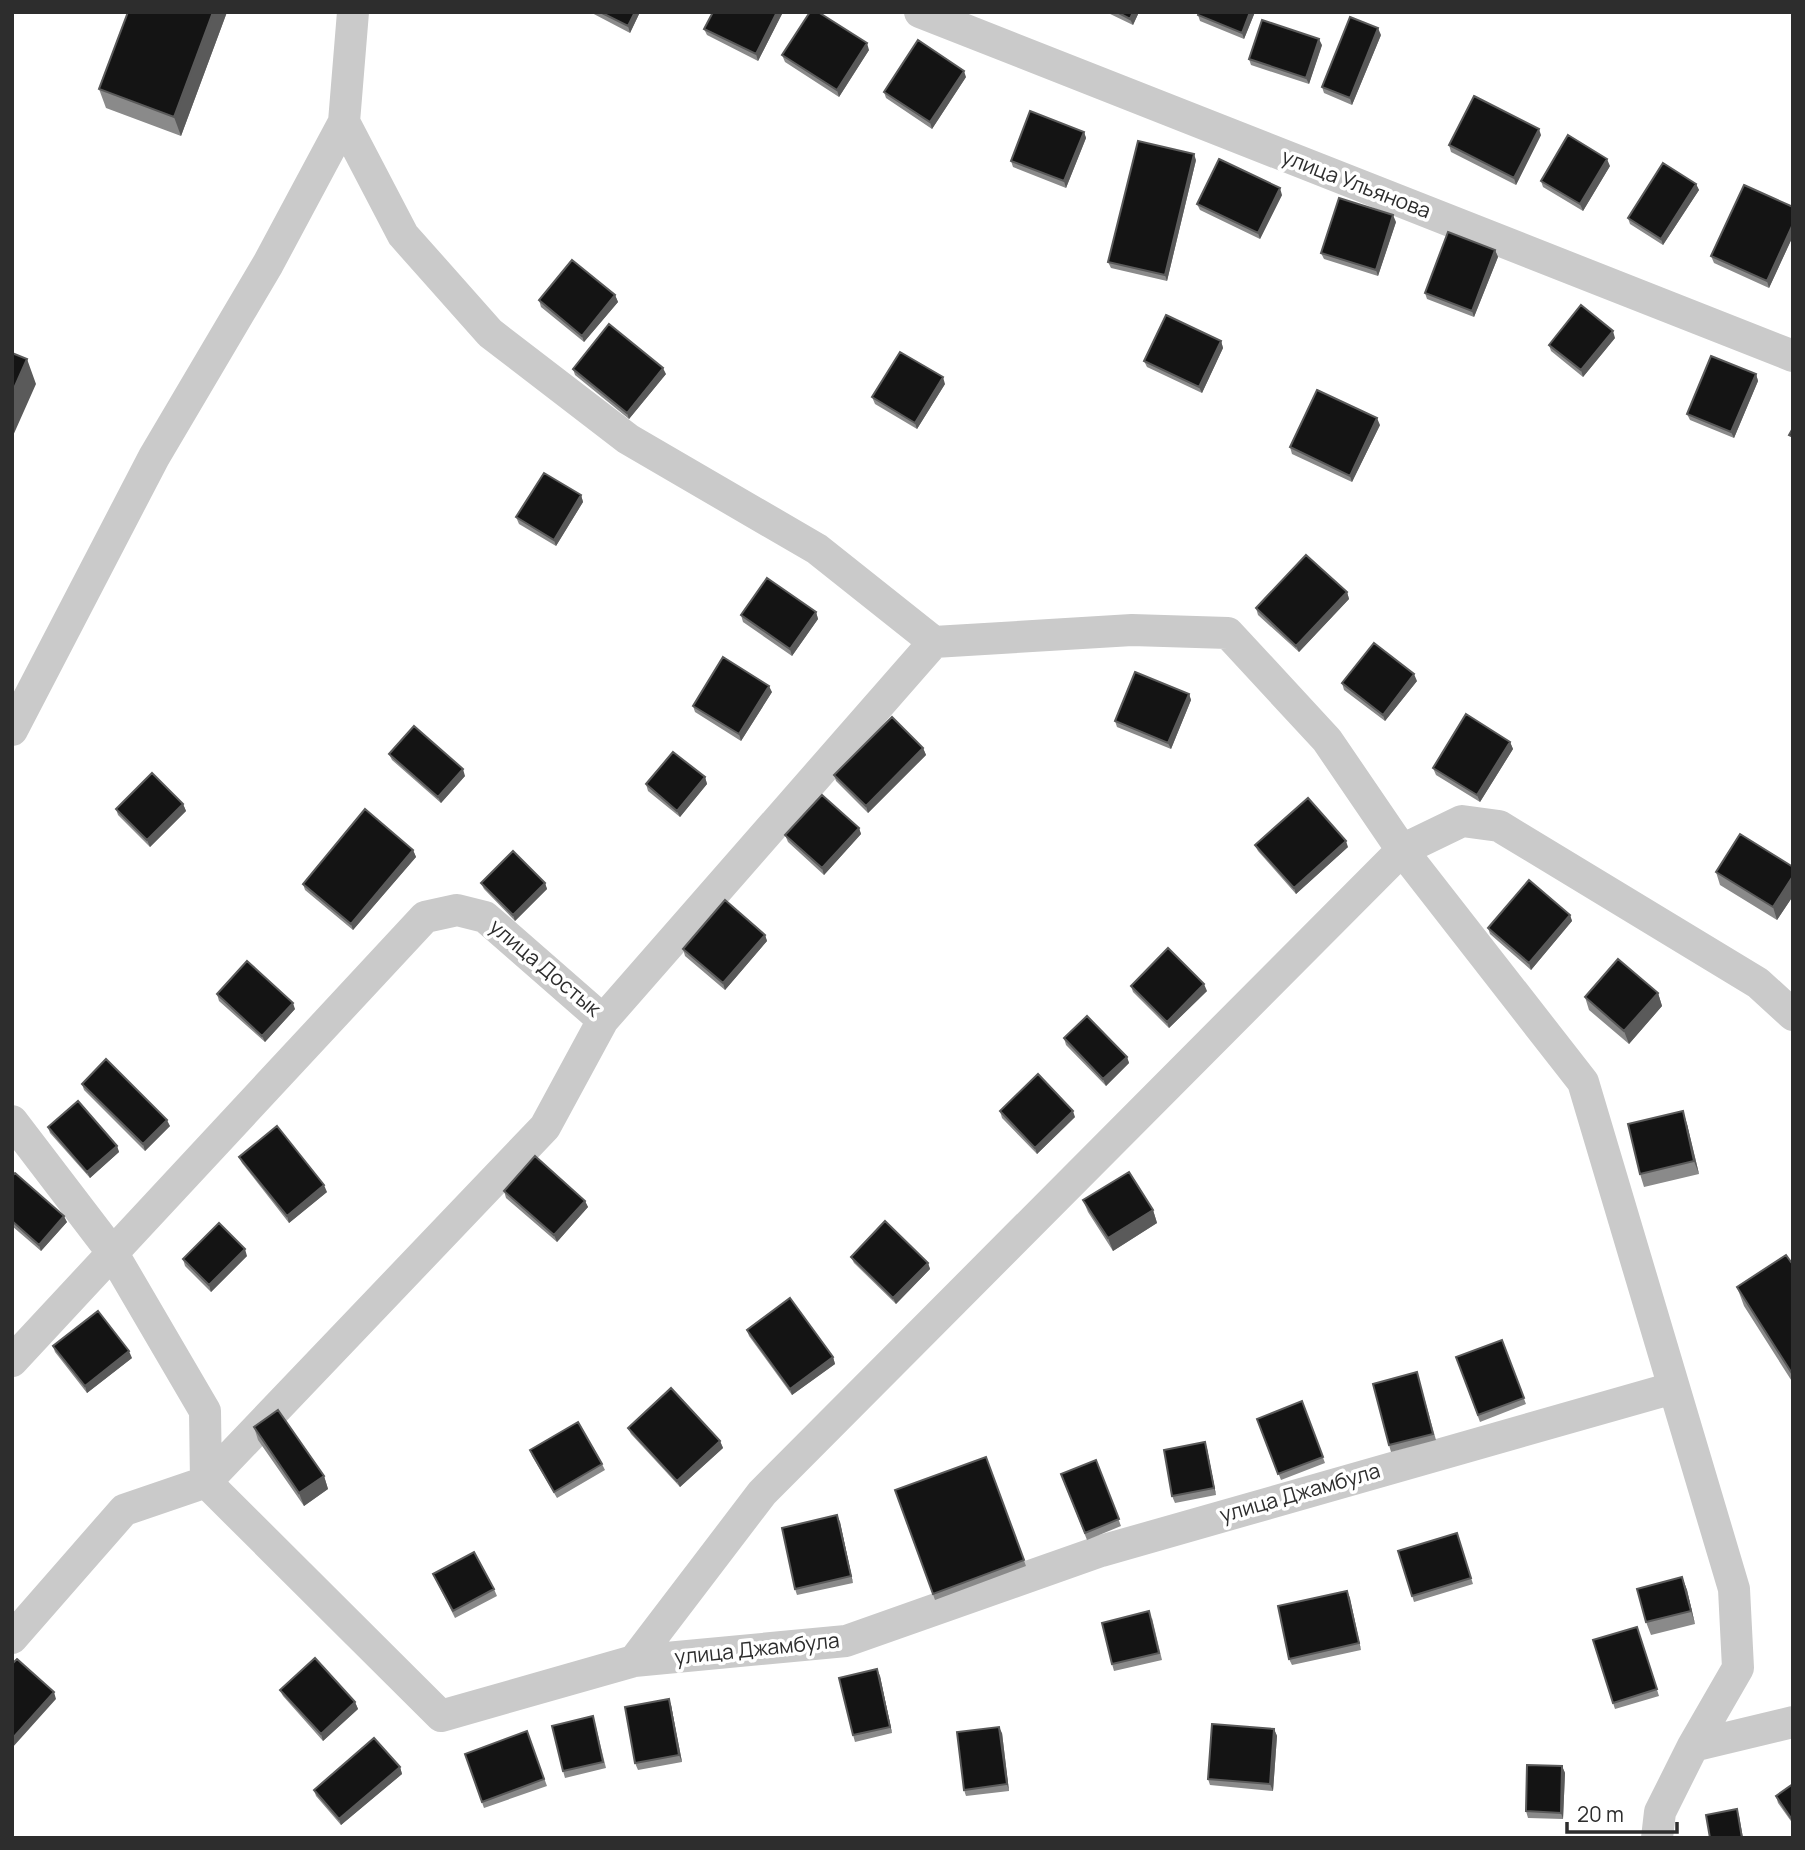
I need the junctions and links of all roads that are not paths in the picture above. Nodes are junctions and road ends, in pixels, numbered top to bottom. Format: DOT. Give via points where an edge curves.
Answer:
graph roads {
  1 [pos="353,12"];
  2 [pos="920,12"];
  3 [pos="344,122"];
  4 [pos="1793,356"];
  5 [pos="934,642"];
  6 [pos="12,730"];
  7 [pos="1402,850"];
  8 [pos="1793,1015"];
  9 [pos="603,1020"];
  10 [pos="12,1121"];
  11 [pos="112,1252"];
  12 [pos="12,1361"];
  13 [pos="1673,1388"];
  14 [pos="206,1482"];
  15 [pos="12,1638"];
  16 [pos="634,1661"];
  17 [pos="1793,1722"];
  18 [pos="1693,1746"];
  19 [pos="1657,1838"];
  1 -- 3 [label="street"];
  2 -- 4 [label="street, улица Ульянова"];
  3 -- 5 [label="street" via="403,234 490,334 628,439 817,550"];
  3 -- 6 [label="street" via="268,264 154,457"];
  5 -- 7 [label="street" via="1132,630 1228,634 1327,740"];
  5 -- 9 [label="street, улица Достык"];
  7 -- 8 [label="street" via="1462,821 1499,826 1758,983"];
  7 -- 13 [label="street" via="1583,1082"];
  7 -- 16 [label="street" via="762,1493"];
  9 -- 11 [label="street, улица Достык" via="485,917 457,910 425,917"];
  9 -- 14 [label="street" via="545,1127"];
  10 -- 11 [label="street"];
  11 -- 12 [label="street, улица Достык"];
  11 -- 14 [label="street" via="205,1411"];
  13 -- 16 [label="street, улица Джамбула" via="1101,1551 846,1641"];
  13 -- 18 [label="street" via="1734,1589 1738,1668"];
  14 -- 15 [label="street" via="124,1510"];
  14 -- 16 [label="street, улица Джамбула" via="440,1716"];
  17 -- 18 [label="street"];
  18 -- 19 [label="street" via="1660,1812"];
}
